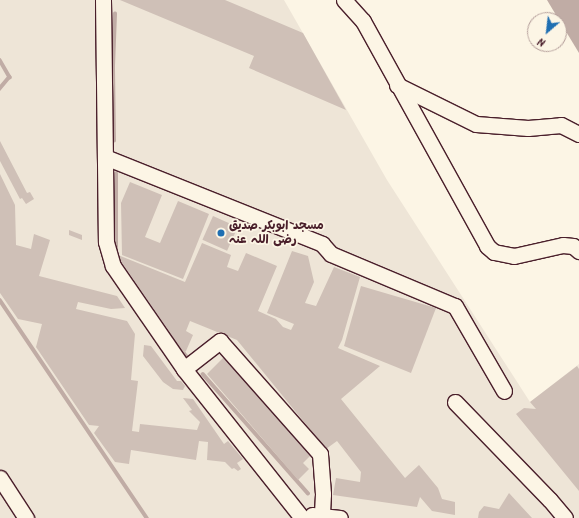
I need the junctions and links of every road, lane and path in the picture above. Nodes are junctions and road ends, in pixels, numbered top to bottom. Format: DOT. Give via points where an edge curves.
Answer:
graph roads {
  1 [pos="103,0"];
  2 [pos="344,0"];
  3 [pos="398,85"];
  4 [pos="579,134"];
  5 [pos="105,157"];
  6 [pos="579,238"];
  7 [pos="563,245"];
  8 [pos="579,251"];
  9 [pos="184,369"];
  10 [pos="504,391"];
  11 [pos="455,402"];
  12 [pos="0,478"];
  13 [pos="301,516"];
  14 [pos="322,516"];
  15 [pos="26,518"];
  16 [pos="340,518"];
  17 [pos="565,518"];
  1 -- 5 [label="lane"];
  2 -- 3 [label="lane" via="363,21"];
  3 -- 4 [label="lane" via="476,124 528,128 560,125"];
  3 -- 7 [label="lane" via="487,246 494,252 514,256"];
  5 -- 9 [label="lane" via="106,242 113,266"];
  5 -- 10 [label="lane" via="322,244 331,254 455,306"];
  6 -- 7 [label="lane"];
  7 -- 8 [label="lane" via="573,246"];
  9 -- 13 [label="lane"];
  9 -- 14 [label="lane" via="220,341 320,454"];
  11 -- 17 [label="lane"];
  12 -- 15 [label="lane"];
  13 -- 14 [label="lane"];
  14 -- 16 [label="lane"];
}
